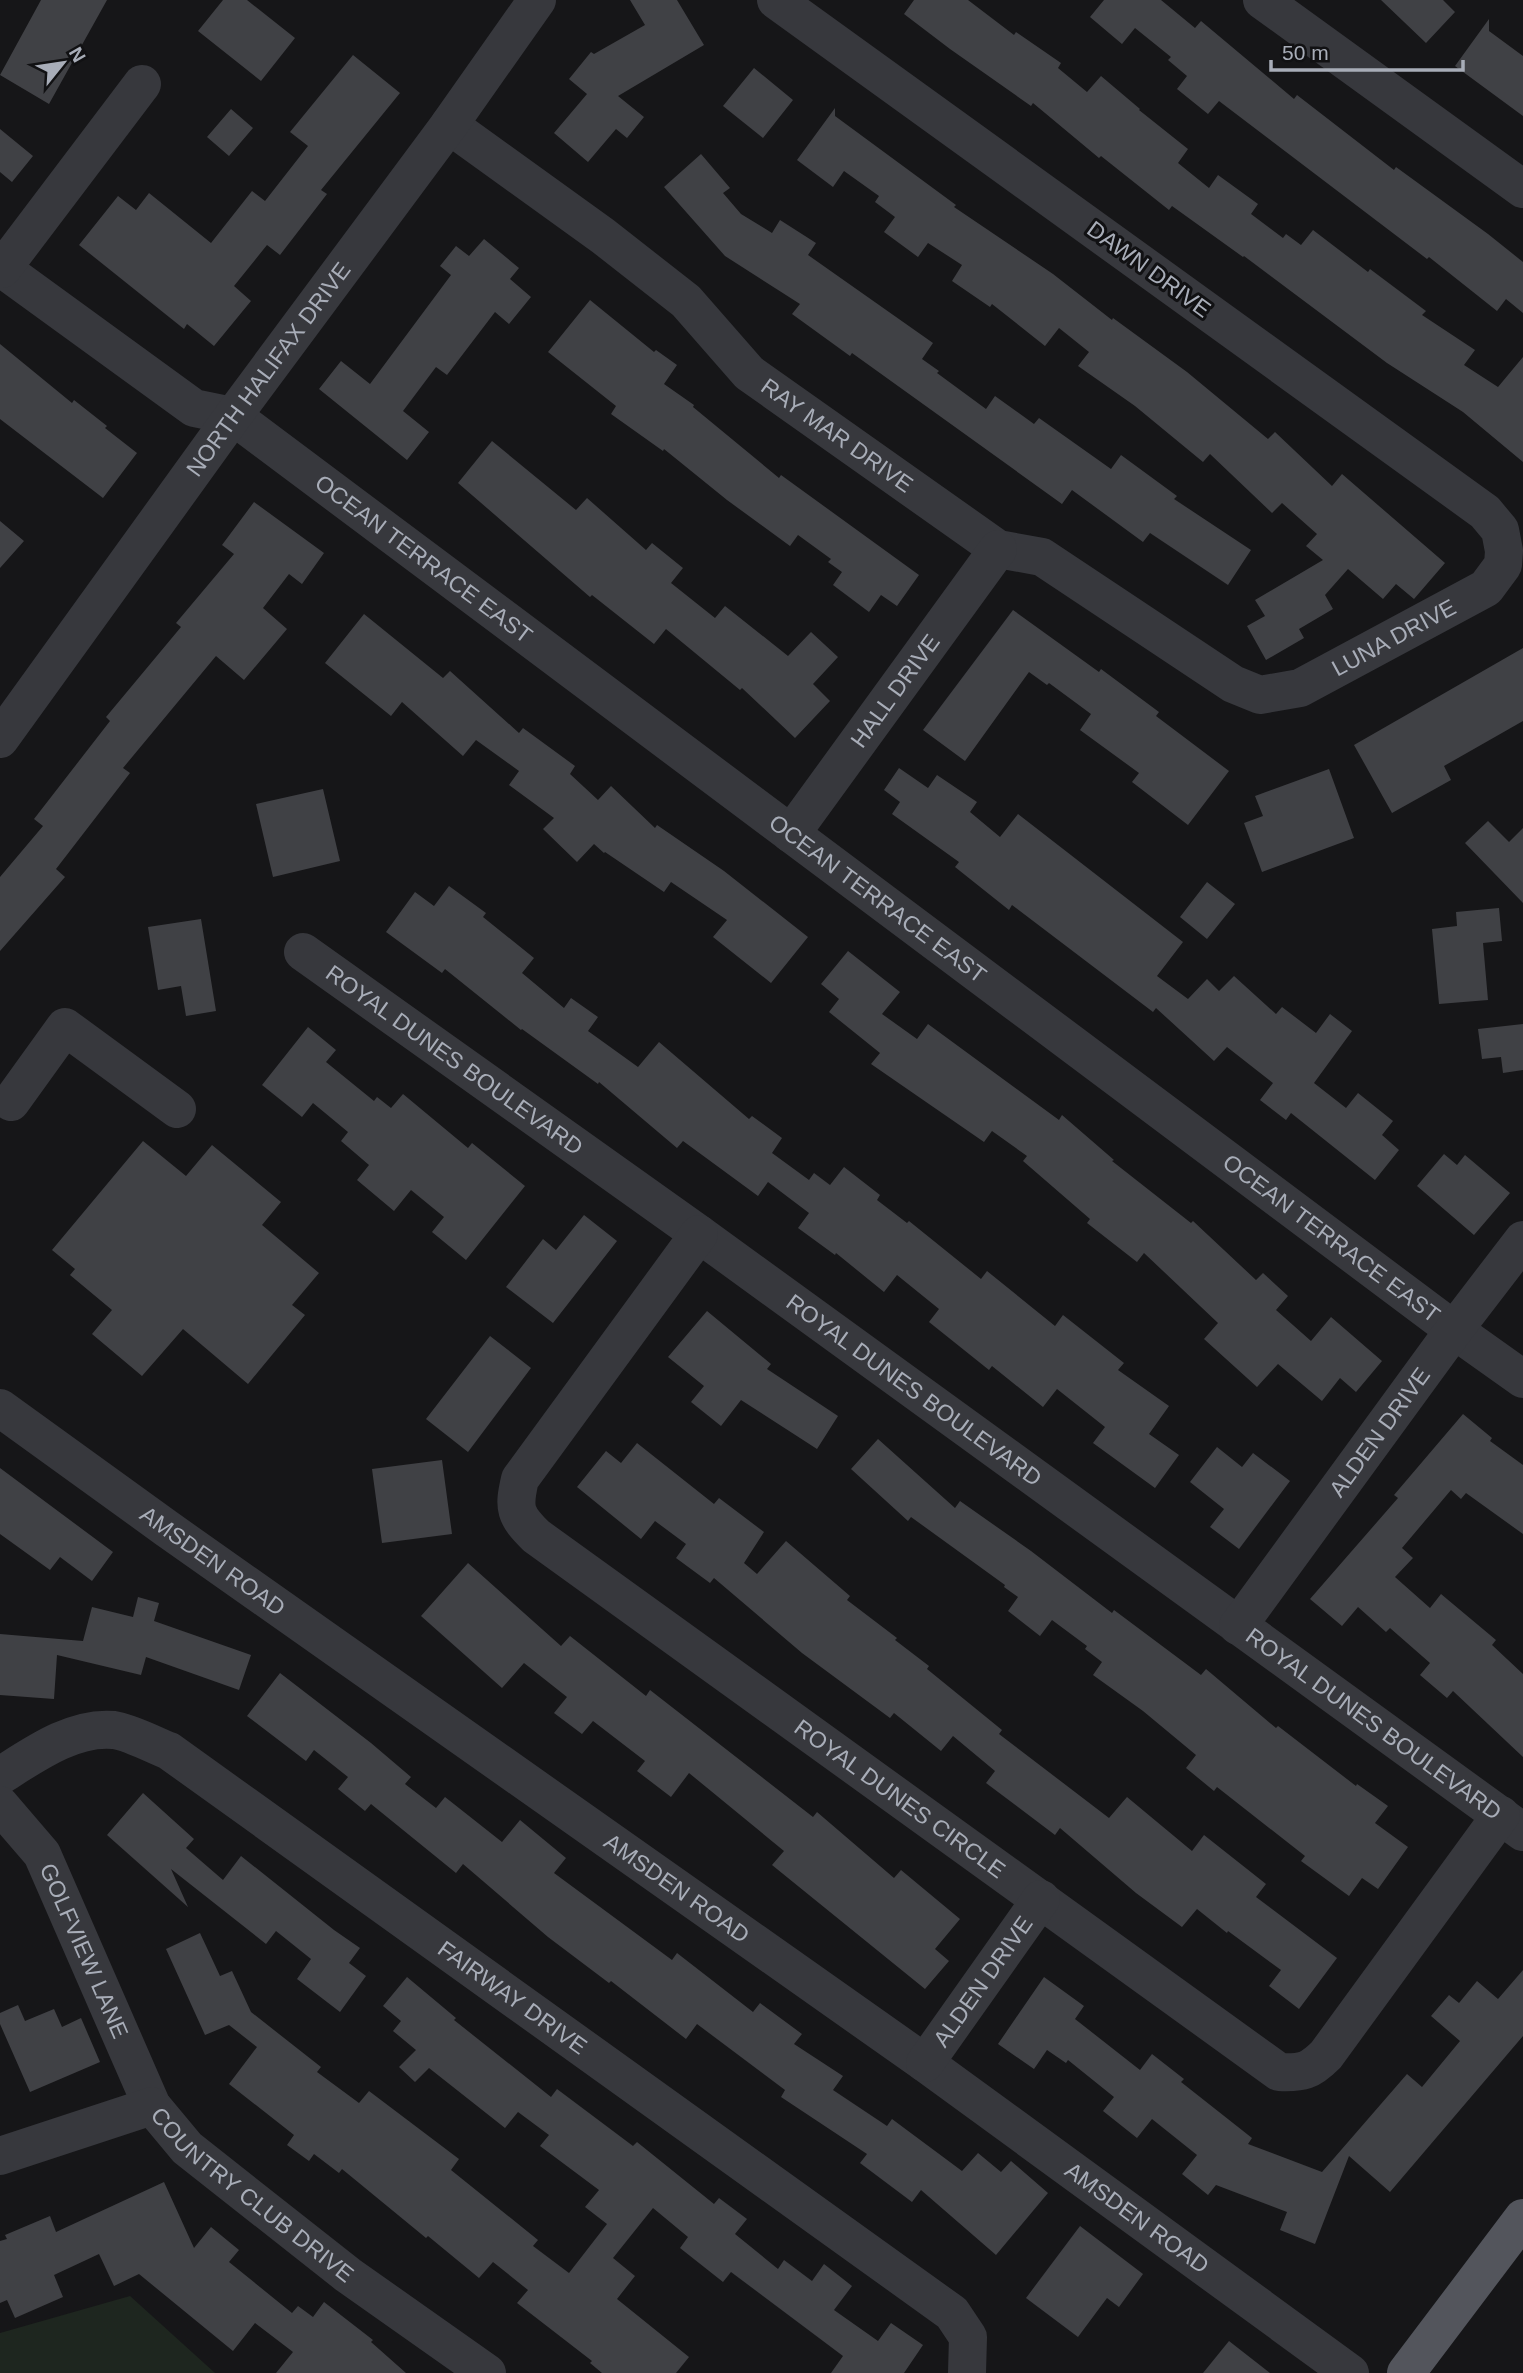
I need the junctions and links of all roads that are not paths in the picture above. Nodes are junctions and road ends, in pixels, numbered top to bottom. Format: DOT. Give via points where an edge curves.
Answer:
graph roads {
  1 [pos="537,0"];
  2 [pos="776,0"];
  3 [pos="1262,0"];
  4 [pos="142,84"];
  5 [pos="449,125"];
  6 [pos="1523,190"];
  7 [pos="1,268"];
  8 [pos="233,416"];
  9 [pos="998,549"];
  10 [pos="1504,551"];
  11 [pos="1260,695"];
  12 [pos="0,739"];
  13 [pos="792,834"];
  14 [pos="303,952"];
  15 [pos="4,1104"];
  16 [pos="177,1109"];
  17 [pos="699,1234"];
  18 [pos="1523,1240"];
  19 [pos="1454,1329"];
  20 [pos="1523,1379"];
  21 [pos="0,1409"];
  22 [pos="1238,1626"];
  23 [pos="0,1776"];
  24 [pos="0,1805"];
  25 [pos="1512,1824"];
  26 [pos="1041,1899"];
  27 [pos="925,2063"];
  28 [pos="152,2106"];
  29 [pos="0,2156"];
  30 [pos="1523,2218"];
  31 [pos="487,2373"];
  32 [pos="967,2373"];
  33 [pos="1350,2373"];
  34 [pos="1406,2373"];
  1 -- 5 [label="street, NORTH HALIFAX DRIVE"];
  2 -- 10 [label="street, DAWN DRIVE" via="1485,512 1500,530"];
  3 -- 6 [label="street"];
  4 -- 7 [label="street"];
  5 -- 8 [label="street, NORTH HALIFAX DRIVE"];
  5 -- 9 [label="street, RAY MAR DRIVE" via="686,301 749,373"];
  7 -- 8 [label="street" via="194,408"];
  8 -- 12 [label="street, NORTH HALIFAX DRIVE"];
  8 -- 13 [label="street, OCEAN TERRACE EAST"];
  9 -- 11 [label="street, RAY MAR DRIVE" via="1042,557 1233,684"];
  9 -- 13 [label="street, HALL DRIVE"];
  10 -- 11 [label="street, LUNA DRIVE" via="1503,565 1486,588 1300,688"];
  13 -- 19 [label="street, OCEAN TERRACE EAST"];
  14 -- 17 [label="street, ROYAL DUNES BOULEVARD"];
  15 -- 16 [label="street" via="65,1027"];
  17 -- 22 [label="street, ROYAL DUNES BOULEVARD"];
  17 -- 26 [label="street, ROYAL DUNES CIRCLE" via="520,1479 515,1498 519,1519 536,1536"];
  18 -- 19 [label="street, ALDEN DRIVE"];
  19 -- 20 [label="street, OCEAN TERRACE EAST"];
  19 -- 22 [label="street, ALDEN DRIVE"];
  21 -- 27 [label="street, AMSDEN ROAD"];
  22 -- 25 [label="street, ROYAL DUNES BOULEVARD"];
  23 -- 32 [label="street, FAIRWAY DRIVE" via="38,1752 82,1733 115,1730 170,1751 952,2313 968,2337"];
  24 -- 28 [label="street, GOLFVIEW LANE" via="42,1854"];
  25 -- 26 [label="street, ROYAL DUNES CIRCLE" via="1326,2055 1299,2073 1279,2072"];
  26 -- 27 [label="street, ALDEN DRIVE"];
  27 -- 33 [label="street, AMSDEN ROAD"];
  28 -- 29 [label="street, COUNTRY CLUB DRIVE"];
  28 -- 31 [label="street, COUNTRY CLUB DRIVE" via="187,2148 348,2275"];
  30 -- 34 [label="main road"];
}
